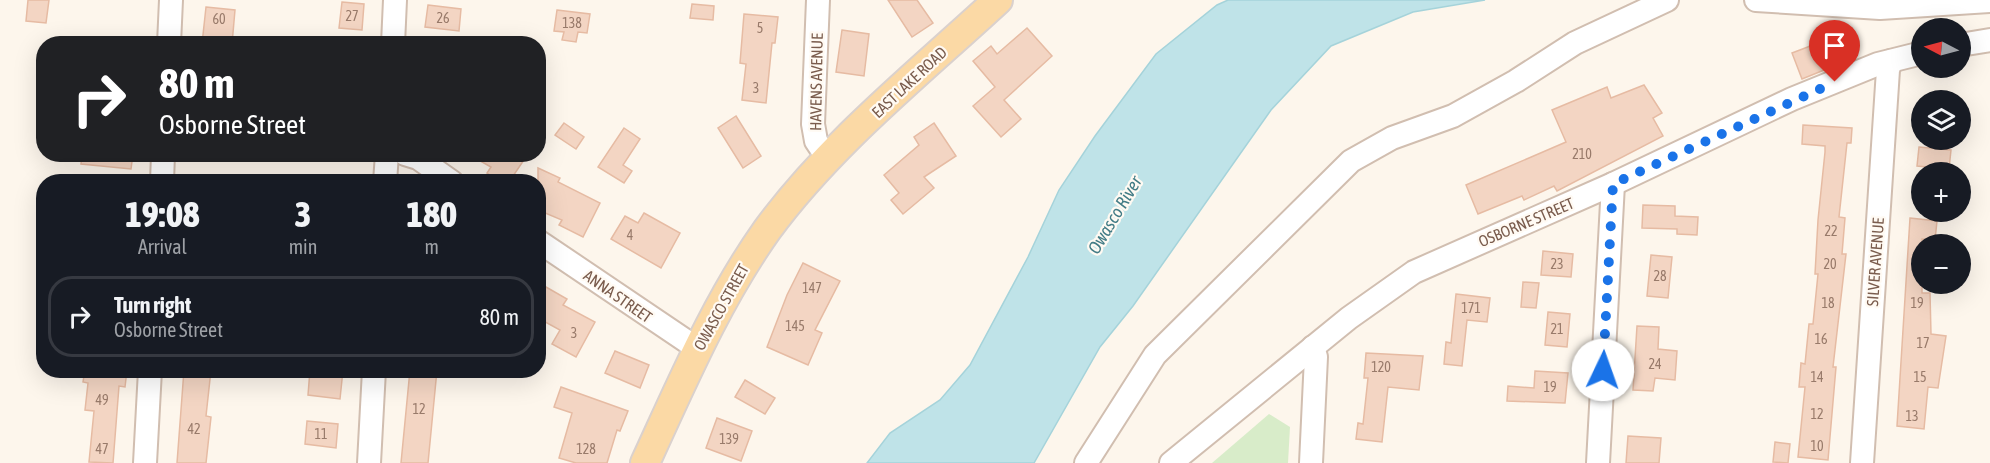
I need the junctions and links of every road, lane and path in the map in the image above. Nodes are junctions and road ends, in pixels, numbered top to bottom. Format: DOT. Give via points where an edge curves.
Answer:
graph roads {
  1 [pos="171,0"];
  2 [pos="396,0"];
  3 [pos="818,0"];
  4 [pos="998,0"];
  5 [pos="1667,0"];
  6 [pos="1756,0"];
  7 [pos="1990,1"];
  8 [pos="169,36"];
  9 [pos="394,36"];
  10 [pos="1990,40"];
  11 [pos="1971,43"];
  12 [pos="1911,55"];
  13 [pos="1890,60"];
  14 [pos="424,162"];
  15 [pos="825,163"];
  16 [pos="441,174"];
  17 [pos="1613,184"];
  18 [pos="546,247"];
  19 [pos="1313,347"];
  20 [pos="698,349"];
  21 [pos="150,378"];
  22 [pos="374,378"];
  23 [pos="145,463"];
  24 [pos="369,463"];
  25 [pos="645,463"];
  26 [pos="1086,463"];
  27 [pos="1171,463"];
  28 [pos="1311,463"];
  29 [pos="1598,463"];
  30 [pos="1862,463"];
  1 -- 8 [label="street"];
  2 -- 9 [label="street"];
  3 -- 15 [label="street, HAVENS AVENUE" via="813,124"];
  4 -- 15 [label="main road, EAST LAKE ROAD"];
  5 -- 26 [label="street" via="1575,44 1453,116 1392,138 1351,161 1155,355"];
  6 -- 7 [label="street" via="1880,8"];
  10 -- 11 [label="street"];
  12 -- 13 [label="street, OSBORNE STREET"];
  13 -- 17 [label="street, OSBORNE STREET" via="1792,99"];
  13 -- 30 [label="street, SILVER AVENUE"];
  14 -- 16 [label="street"];
  15 -- 20 [label="main road, OWASCO STREET" via="789,202 747,260"];
  17 -- 19 [label="street, OSBORNE STREET" via="1414,272"];
  17 -- 29 [label="street"];
  18 -- 20 [label="street, ANNA STREET"];
  19 -- 27 [label="street, OSBORNE STREET"];
  19 -- 28 [label="street" via="1316,357"];
  20 -- 25 [label="main road, OWASCO STREET"];
  21 -- 23 [label="street"];
  22 -- 24 [label="street"];
}
